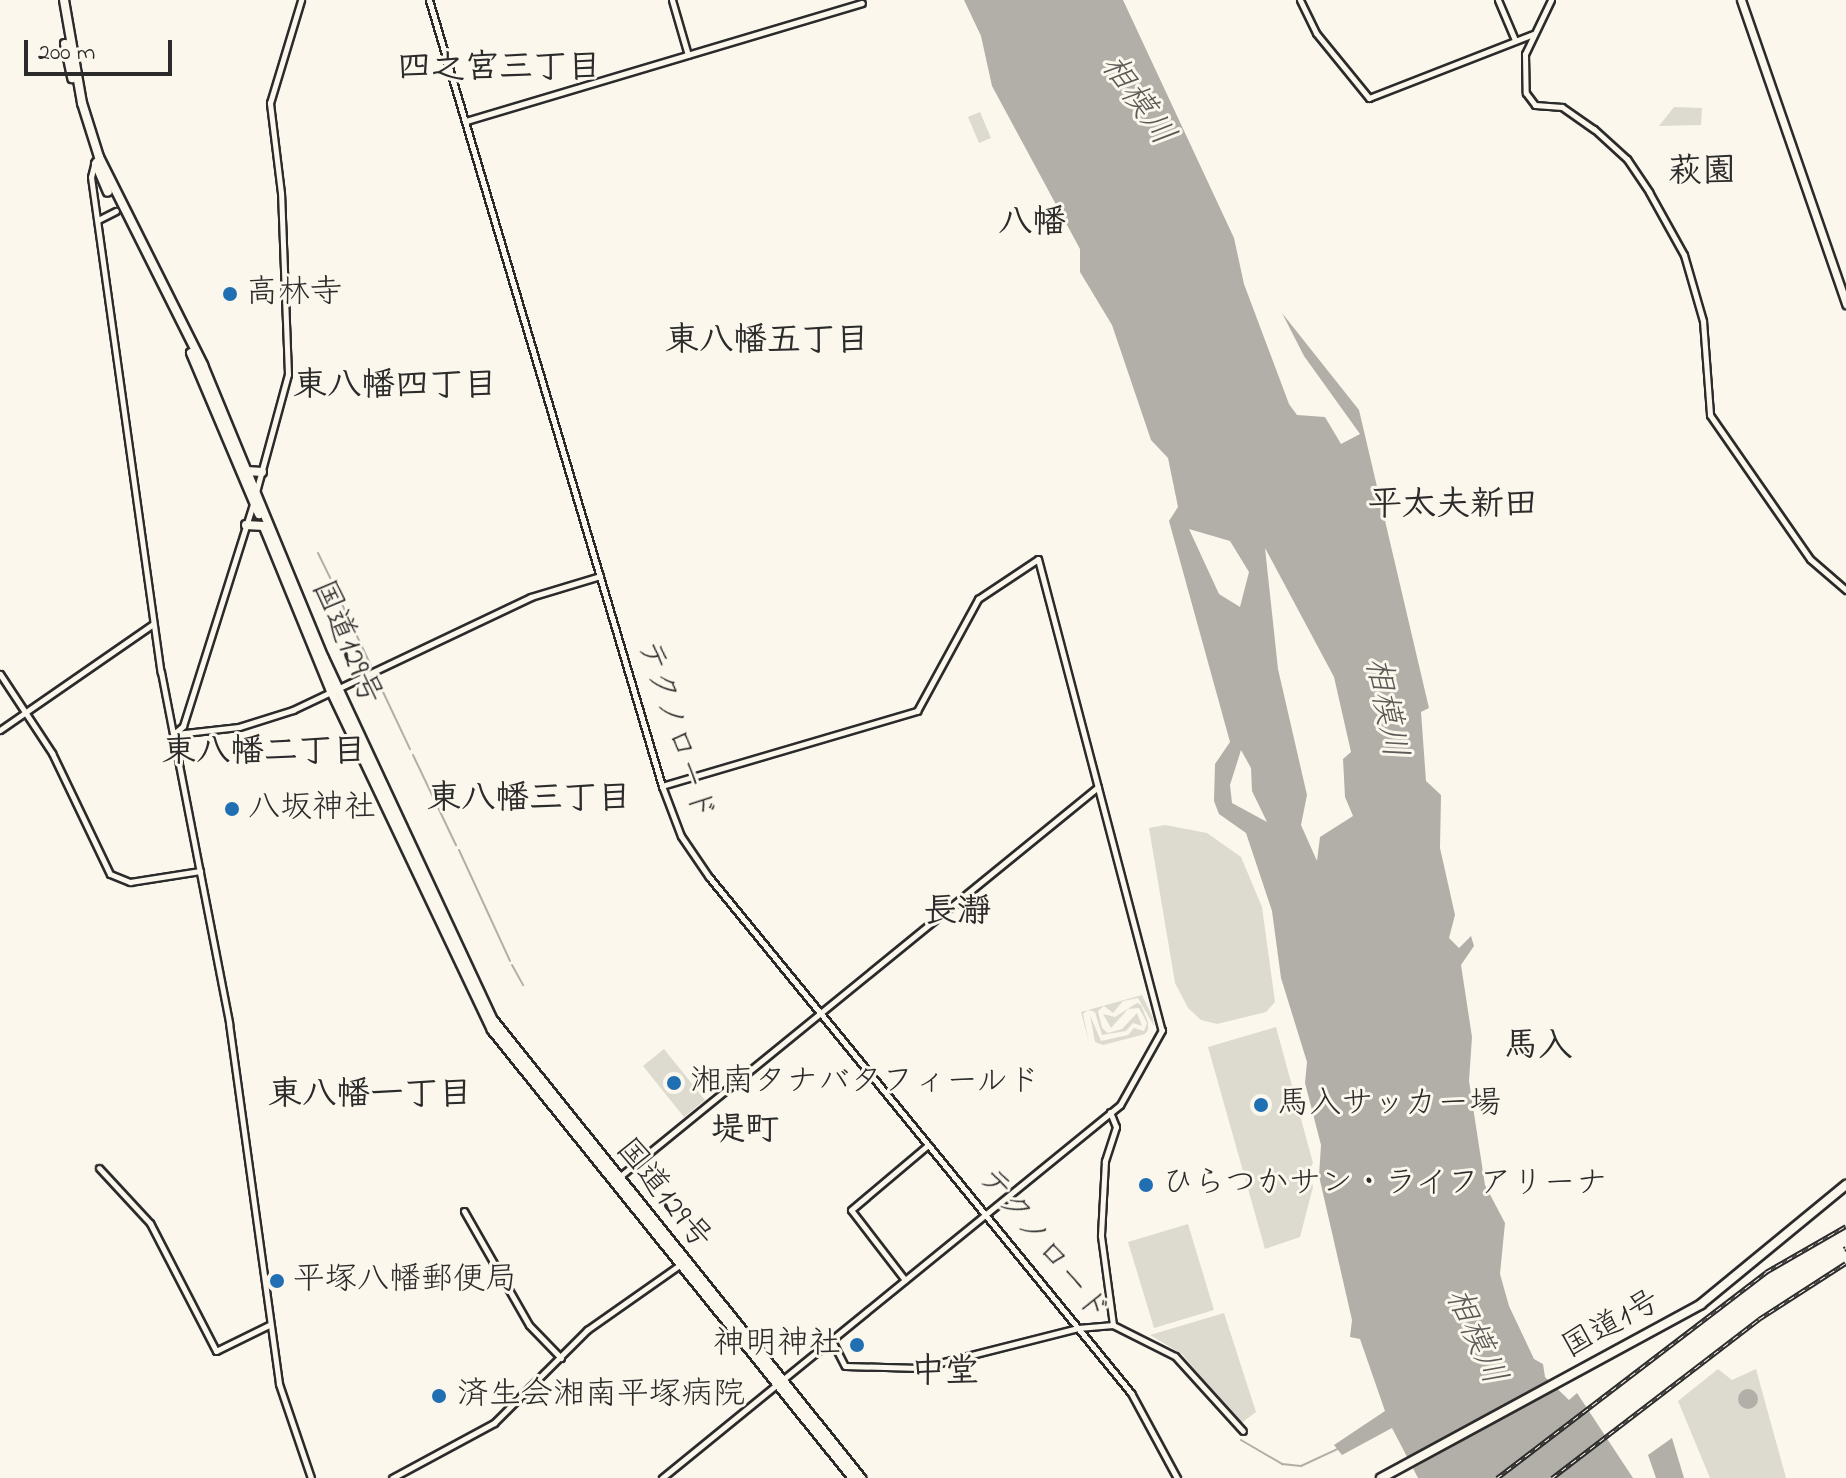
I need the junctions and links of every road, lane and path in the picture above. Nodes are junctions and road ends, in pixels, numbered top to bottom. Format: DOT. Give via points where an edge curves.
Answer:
graph roads {
  1 [pos="61,0"];
  2 [pos="301,0"];
  3 [pos="429,0"];
  4 [pos="672,0"];
  5 [pos="1300,0"];
  6 [pos="1498,0"];
  7 [pos="1551,0"];
  8 [pos="1741,0"];
  9 [pos="862,3"];
  10 [pos="1534,33"];
  11 [pos="1515,40"];
  12 [pos="688,55"];
  13 [pos="466,121"];
  14 [pos="95,161"];
  15 [pos="116,211"];
  16 [pos="98,220"];
  17 [pos="1846,304"];
  18 [pos="246,470"];
  19 [pos="262,472"];
  20 [pos="255,499"];
  21 [pos="246,525"];
  22 [pos="264,526"];
  23 [pos="600,576"];
  24 [pos="1846,590"];
  25 [pos="153,624"];
  26 [pos="0,674"];
  27 [pos="334,689"];
  28 [pos="26,712"];
  29 [pos="0,730"];
  30 [pos="175,734"];
  31 [pos="662,786"];
  32 [pos="1098,787"];
  33 [pos="200,871"];
  34 [pos="820,1013"];
  35 [pos="1110,1112"];
  36 [pos="928,1145"];
  37 [pos="99,1168"];
  38 [pos="615,1180"];
  39 [pos="1846,1185"];
  40 [pos="464,1211"];
  41 [pos="985,1215"];
  42 [pos="682,1263"];
  43 [pos="905,1280"];
  44 [pos="269,1325"];
  45 [pos="1113,1325"];
  46 [pos="1078,1328"];
  47 [pos="831,1339"];
  48 [pos="561,1358"];
  49 [pos="779,1382"];
  50 [pos="1243,1431"];
  51 [pos="311,1478"];
  52 [pos="392,1478"];
  53 [pos="662,1478"];
  54 [pos="853,1478"];
  55 [pos="861,1478"];
  56 [pos="1177,1478"];
  57 [pos="1381,1478"];
  1 -- 14 [label="highway, 国道129号" via="68,65"];
  1 -- 18 [label="highway, 国道129号" via="99,157 203,365"];
  2 -- 19 [label="street" via="270,103 281,181 288,374"];
  3 -- 13 [label="street, テクノロード"];
  4 -- 12 [label="street"];
  5 -- 11 [label="street" via="1316,33 1367,98"];
  6 -- 11 [label="street"];
  7 -- 10 [label="street"];
  8 -- 17 [label="main road"];
  9 -- 12 [label="street"];
  10 -- 11 [label="street"];
  10 -- 24 [label="street" via="1525,54 1526,93 1535,105 1562,107 1594,129 1627,159 1649,192 1684,255 1703,321 1710,415 1810,559"];
  12 -- 13 [label="street"];
  13 -- 23 [label="street, テクノロード"];
  14 -- 15 [label="highway, 国道129号"];
  14 -- 16 [label="street" via="90,170"];
  15 -- 16 [label="street"];
  15 -- 20 [label="highway, 国道129号" via="188,347"];
  16 -- 25 [label="street"];
  18 -- 19 [label="highway"];
  18 -- 20 [label="highway, 国道129号"];
  19 -- 20 [label="street"];
  20 -- 21 [label="street"];
  20 -- 22 [label="highway, 国道129号"];
  20 -- 27 [label="highway, 国道129号"];
  21 -- 22 [label="highway"];
  21 -- 30 [label="street" via="183,726"];
  22 -- 27 [label="highway, 国道129号"];
  23 -- 27 [label="street" via="531,597"];
  23 -- 31 [label="street, テクノロード"];
  25 -- 28 [label="street"];
  25 -- 30 [label="street"];
  26 -- 28 [label="street"];
  27 -- 30 [label="street" via="239,727"];
  27 -- 38 [label="highway, 国道129号" via="483,1014 515,1063"];
  28 -- 29 [label="street"];
  28 -- 33 [label="street" via="52,753 110,874 130,882"];
  30 -- 33 [label="street"];
  31 -- 32 [label="street" via="917,711 978,599 1038,559"];
  31 -- 34 [label="street, テクノロード" via="694,857"];
  32 -- 34 [label="street"];
  32 -- 35 [label="street" via="1162,1030 1128,1093"];
  33 -- 44 [label="street" via="258,1206"];
  34 -- 36 [label="street, テクノロード"];
  34 -- 38 [label="street"];
  35 -- 41 [label="street"];
  35 -- 45 [label="street" via="1116,1127 1105,1161 1101,1236"];
  36 -- 41 [label="street, テクノロード"];
  36 -- 43 [label="street" via="851,1210"];
  37 -- 44 [label="street" via="150,1223 216,1351"];
  38 -- 42 [label="highway, 国道129号"];
  39 -- 57 [label="highway, 国道1号" via="1701,1304"];
  40 -- 48 [label="street" via="529,1325"];
  41 -- 43 [label="street"];
  41 -- 46 [label="street, テクノロード"];
  42 -- 48 [label="street" via="594,1325"];
  42 -- 49 [label="highway, 国道129号"];
  43 -- 47 [label="street"];
  44 -- 51 [label="street" via="283,1399"];
  45 -- 46 [label="street"];
  45 -- 50 [label="street" via="1175,1356"];
  46 -- 47 [label="street" via="920,1368 845,1366"];
  46 -- 56 [label="street, テクノロード" via="1143,1410"];
  47 -- 49 [label="street"];
  48 -- 52 [label="street" via="494,1423"];
  49 -- 53 [label="street"];
  49 -- 54 [label="highway, 国道129号"];
  49 -- 55 [label="highway, 国道129号"];
}
